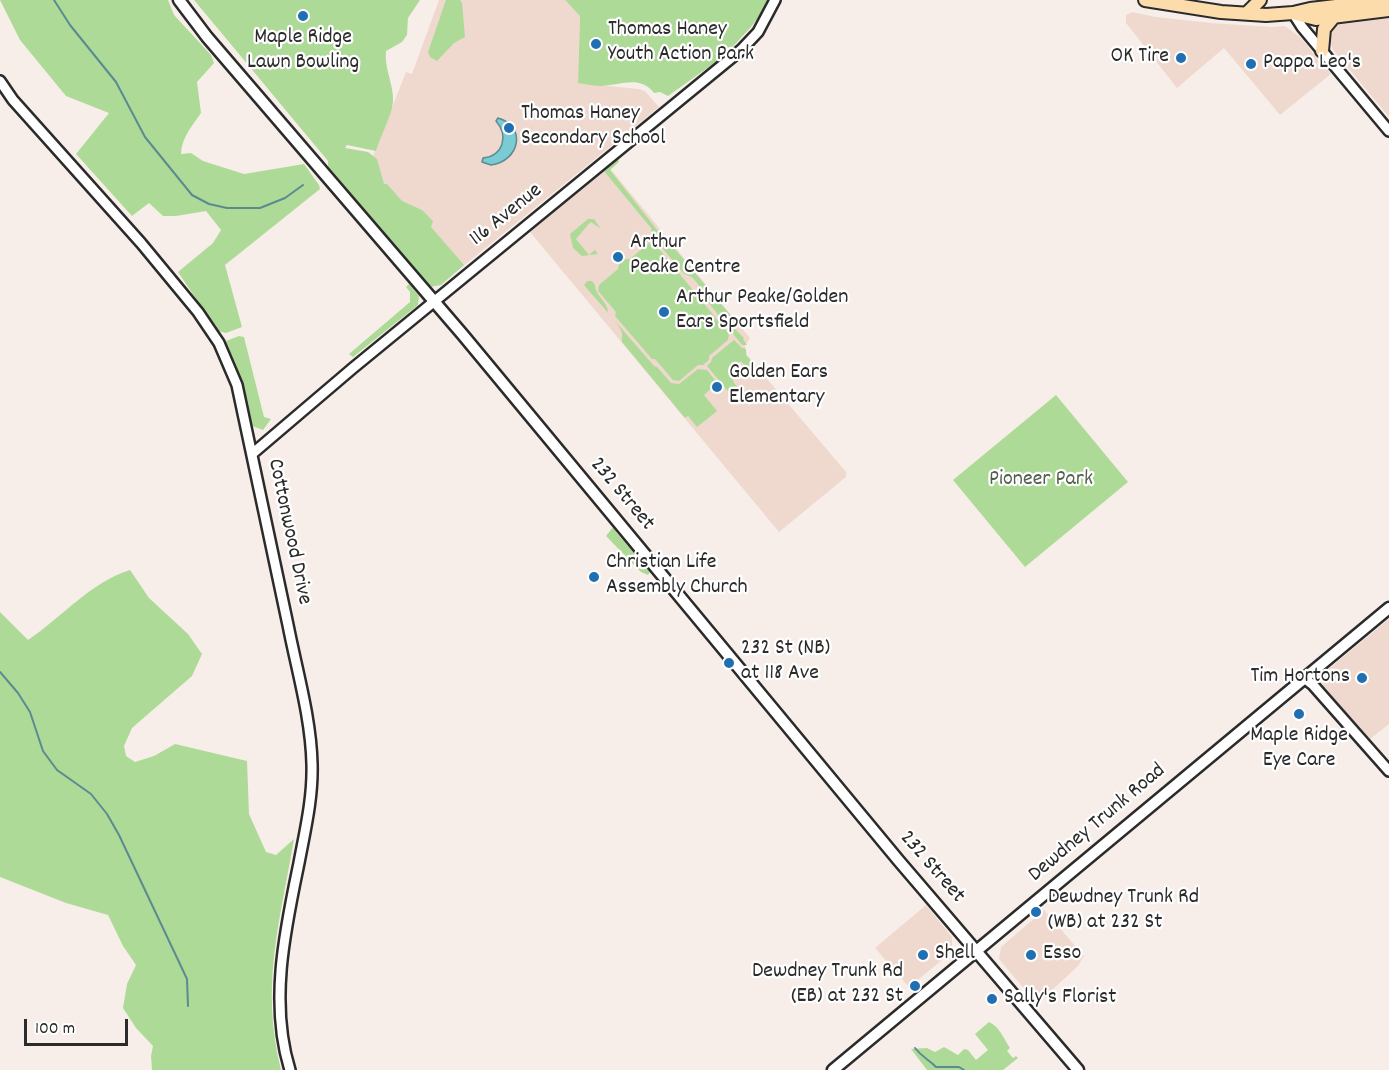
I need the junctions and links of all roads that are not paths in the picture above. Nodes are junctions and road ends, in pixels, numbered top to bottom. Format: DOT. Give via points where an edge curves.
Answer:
graph roads {
  1 [pos="179,0"];
  2 [pos="775,0"];
  3 [pos="1145,0"];
  4 [pos="1260,0"];
  5 [pos="1387,0"];
  6 [pos="1389,10"];
  7 [pos="1293,13"];
  8 [pos="1247,14"];
  9 [pos="1333,18"];
  10 [pos="1322,51"];
  11 [pos="0,81"];
  12 [pos="1389,131"];
  13 [pos="434,302"];
  14 [pos="252,454"];
  15 [pos="1389,608"];
  16 [pos="1304,678"];
  17 [pos="1389,771"];
  18 [pos="976,949"];
  19 [pos="290,1070"];
  20 [pos="833,1070"];
  21 [pos="1078,1070"];
  1 -- 13 [label="main road, 232 Street"];
  2 -- 13 [label="street, 116 Avenue" via="758,32 741,50"];
  3 -- 8 [label="main road"];
  4 -- 8 [label="main road"];
  5 -- 7 [label="main road"];
  6 -- 9 [label="main road"];
  7 -- 8 [label="main road"];
  7 -- 9 [label="main road" via="1312,19"];
  7 -- 10 [label="street"];
  9 -- 10 [label="main road" via="1324,30"];
  10 -- 12 [label="street"];
  11 -- 14 [label="street, Cottonwood Drive" via="173,279 209,327 237,385"];
  13 -- 14 [label="street, 116 Avenue"];
  13 -- 18 [label="main road, 232 Street"];
  14 -- 19 [label="street, Cottonwood Drive" via="304,703 312,760 307,819 281,971 281,1021"];
  15 -- 16 [label="main road, Dewdney Trunk Road"];
  16 -- 17 [label="street"];
  16 -- 18 [label="main road, Dewdney Trunk Road"];
  18 -- 20 [label="main road, Dewdney Trunk Road"];
  18 -- 21 [label="main road, 232 Street"];
}
